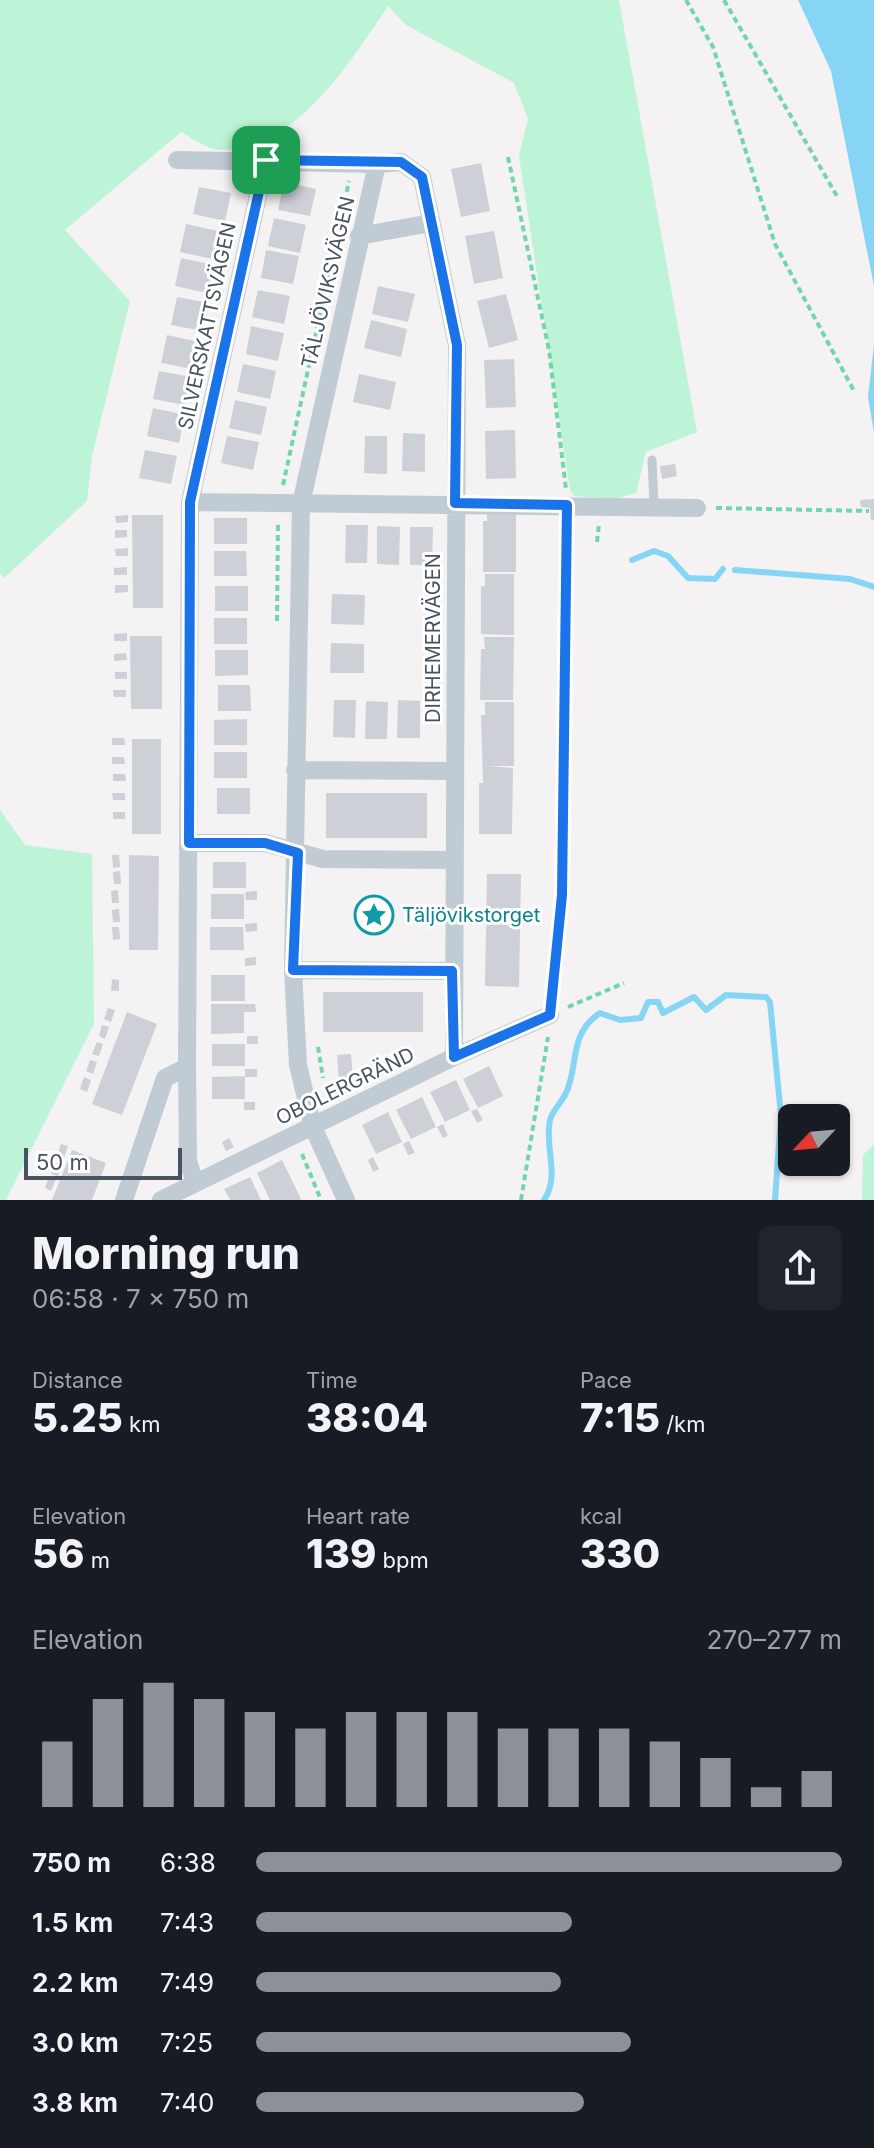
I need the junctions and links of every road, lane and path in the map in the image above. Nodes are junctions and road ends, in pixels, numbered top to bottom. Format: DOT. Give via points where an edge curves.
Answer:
graph roads {
  1 [pos="686,0"];
  2 [pos="724,0"];
  3 [pos="508,157"];
  4 [pos="177,160"];
  5 [pos="266,160"];
  6 [pos="377,164"];
  7 [pos="838,198"];
  8 [pos="431,223"];
  9 [pos="359,236"];
  10 [pos="854,391"];
  11 [pos="652,460"];
  12 [pos="190,502"];
  13 [pos="455,503"];
  14 [pos="301,504"];
  15 [pos="567,505"];
  16 [pos="654,505"];
  17 [pos="697,508"];
  18 [pos="869,511"];
  19 [pos="295,770"];
  20 [pos="454,771"];
  21 [pos="189,843"];
  22 [pos="298,853"];
  23 [pos="454,860"];
  24 [pos="293,970"];
  25 [pos="452,971"];
  26 [pos="624,983"];
  27 [pos="550,1015"];
  28 [pos="316,1033"];
  29 [pos="454,1057"];
  30 [pos="187,1067"];
  31 [pos="332,1117"];
  32 [pos="313,1127"];
  33 [pos="195,1183"];
  34 [pos="124,1200"];
  35 [pos="161,1200"];
  36 [pos="346,1200"];
  37 [pos="521,1200"];
  1 -- 10 [label="path" via="713,47 775,244"];
  2 -- 7 [label="path"];
  3 -- 15 [label="path" via="549,350"];
  4 -- 5 [label="street"];
  5 -- 6 [label="street"];
  5 -- 12 [label="street, SILVERSKATTSVÄGEN"];
  6 -- 8 [label="street" via="413,167 422,177"];
  6 -- 9 [label="street, TÄLJÖVIKSVÄGEN"];
  8 -- 9 [label="street"];
  8 -- 13 [label="street, DIRHEMERVÄGEN" via="457,345"];
  9 -- 14 [label="street, TÄLJÖVIKSVÄGEN"];
  11 -- 16 [label="lane"];
  12 -- 14 [label="street"];
  12 -- 21 [label="street, SILVERSKATTSVÄGEN"];
  13 -- 14 [label="street"];
  13 -- 15 [label="street"];
  13 -- 20 [label="street, DIRHEMERVÄGEN"];
  14 -- 19 [label="street, TÄLJÖVIKSVÄGEN"];
  15 -- 16 [label="street"];
  15 -- 27 [label="path" via="562,895"];
  16 -- 17 [label="street"];
  17 -- 18 [label="path"];
  19 -- 20 [label="street"];
  19 -- 22 [label="street, TÄLJÖVIKSVÄGEN"];
  20 -- 23 [label="street, DIRHEMERVÄGEN"];
  21 -- 22 [label="street" via="265,843"];
  21 -- 30 [label="street, SILVERSKATTSVÄGEN"];
  22 -- 23 [label="street" via="323,859"];
  22 -- 24 [label="street, TÄLJÖVIKSVÄGEN"];
  23 -- 25 [label="street, DIRHEMERVÄGEN"];
  24 -- 25 [label="street"];
  24 -- 32 [label="street, TÄLJÖVIKSVÄGEN" via="298,1065"];
  25 -- 29 [label="street, DIRHEMERVÄGEN"];
  26 -- 27 [label="path"];
  27 -- 29 [label="street, OBOLERGRÄND"];
  27 -- 37 [label="path"];
  28 -- 31 [label="path"];
  29 -- 31 [label="street, OBOLERGRÄND"];
  30 -- 33 [label="street, SILVERSKATTSVÄGEN" via="188,1161"];
  30 -- 34 [label="street" via="165,1078"];
  31 -- 32 [label="street, OBOLERGRÄND"];
  32 -- 33 [label="street, OBOLERGRÄND"];
  32 -- 36 [label="street, TÄLJÖVIKSVÄGEN"];
  33 -- 35 [label="street, OBOLERGRÄND"];
}
